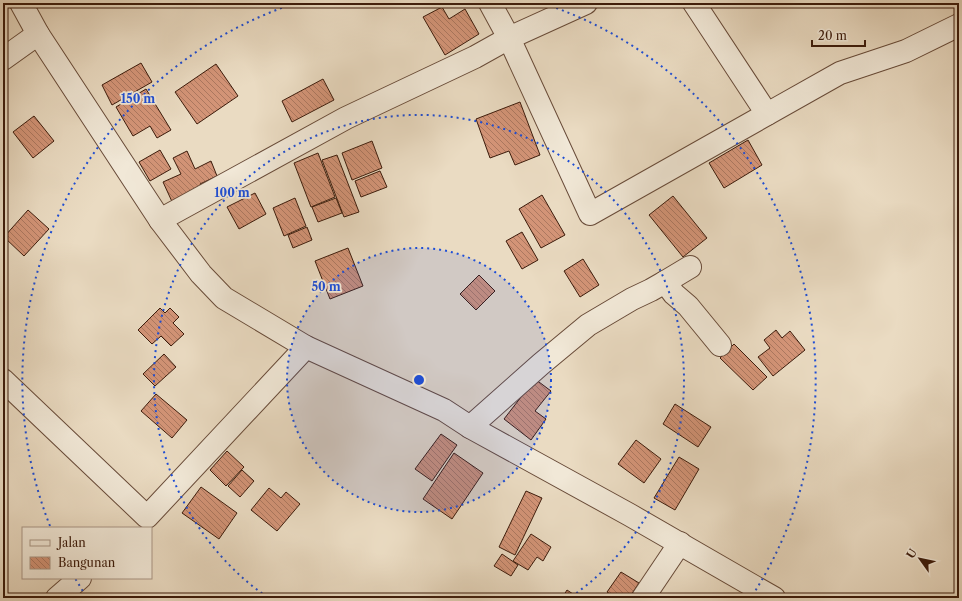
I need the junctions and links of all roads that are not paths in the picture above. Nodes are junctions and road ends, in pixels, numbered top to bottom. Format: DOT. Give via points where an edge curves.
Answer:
graph roads {
  1 [pos="21,3"];
  2 [pos="490,3"];
  3 [pos="586,3"];
  4 [pos="694,3"];
  5 [pos="959,26"];
  6 [pos="38,34"];
  7 [pos="509,38"];
  8 [pos="3,59"];
  9 [pos="767,114"];
  10 [pos="160,220"];
  11 [pos="690,267"];
  12 [pos="665,282"];
  13 [pos="720,345"];
  14 [pos="306,347"];
  15 [pos="3,380"];
  16 [pos="470,427"];
  17 [pos="141,522"];
  18 [pos="680,544"];
  19 [pos="79,579"];
  20 [pos="57,598"];
  21 [pos="643,598"];
  22 [pos="774,598"];
  1 -- 6 [label="street"];
  2 -- 7 [label="street"];
  3 -- 7 [label="street"];
  4 -- 9 [label="street"];
  5 -- 9 [label="street" via="906,51 840,73"];
  6 -- 8 [label="street"];
  6 -- 10 [label="street"];
  7 -- 9 [label="street" via="590,214"];
  7 -- 10 [label="street" via="475,57 346,118"];
  10 -- 14 [label="street" via="201,274 224,298"];
  11 -- 12 [label="street"];
  12 -- 13 [label="street"];
  12 -- 16 [label="street" via="588,325"];
  14 -- 16 [label="street" via="444,410"];
  14 -- 17 [label="street"];
  15 -- 17 [label="street"];
  16 -- 18 [label="street"];
  18 -- 21 [label="street"];
  18 -- 22 [label="street"];
  19 -- 20 [label="street"];
}
